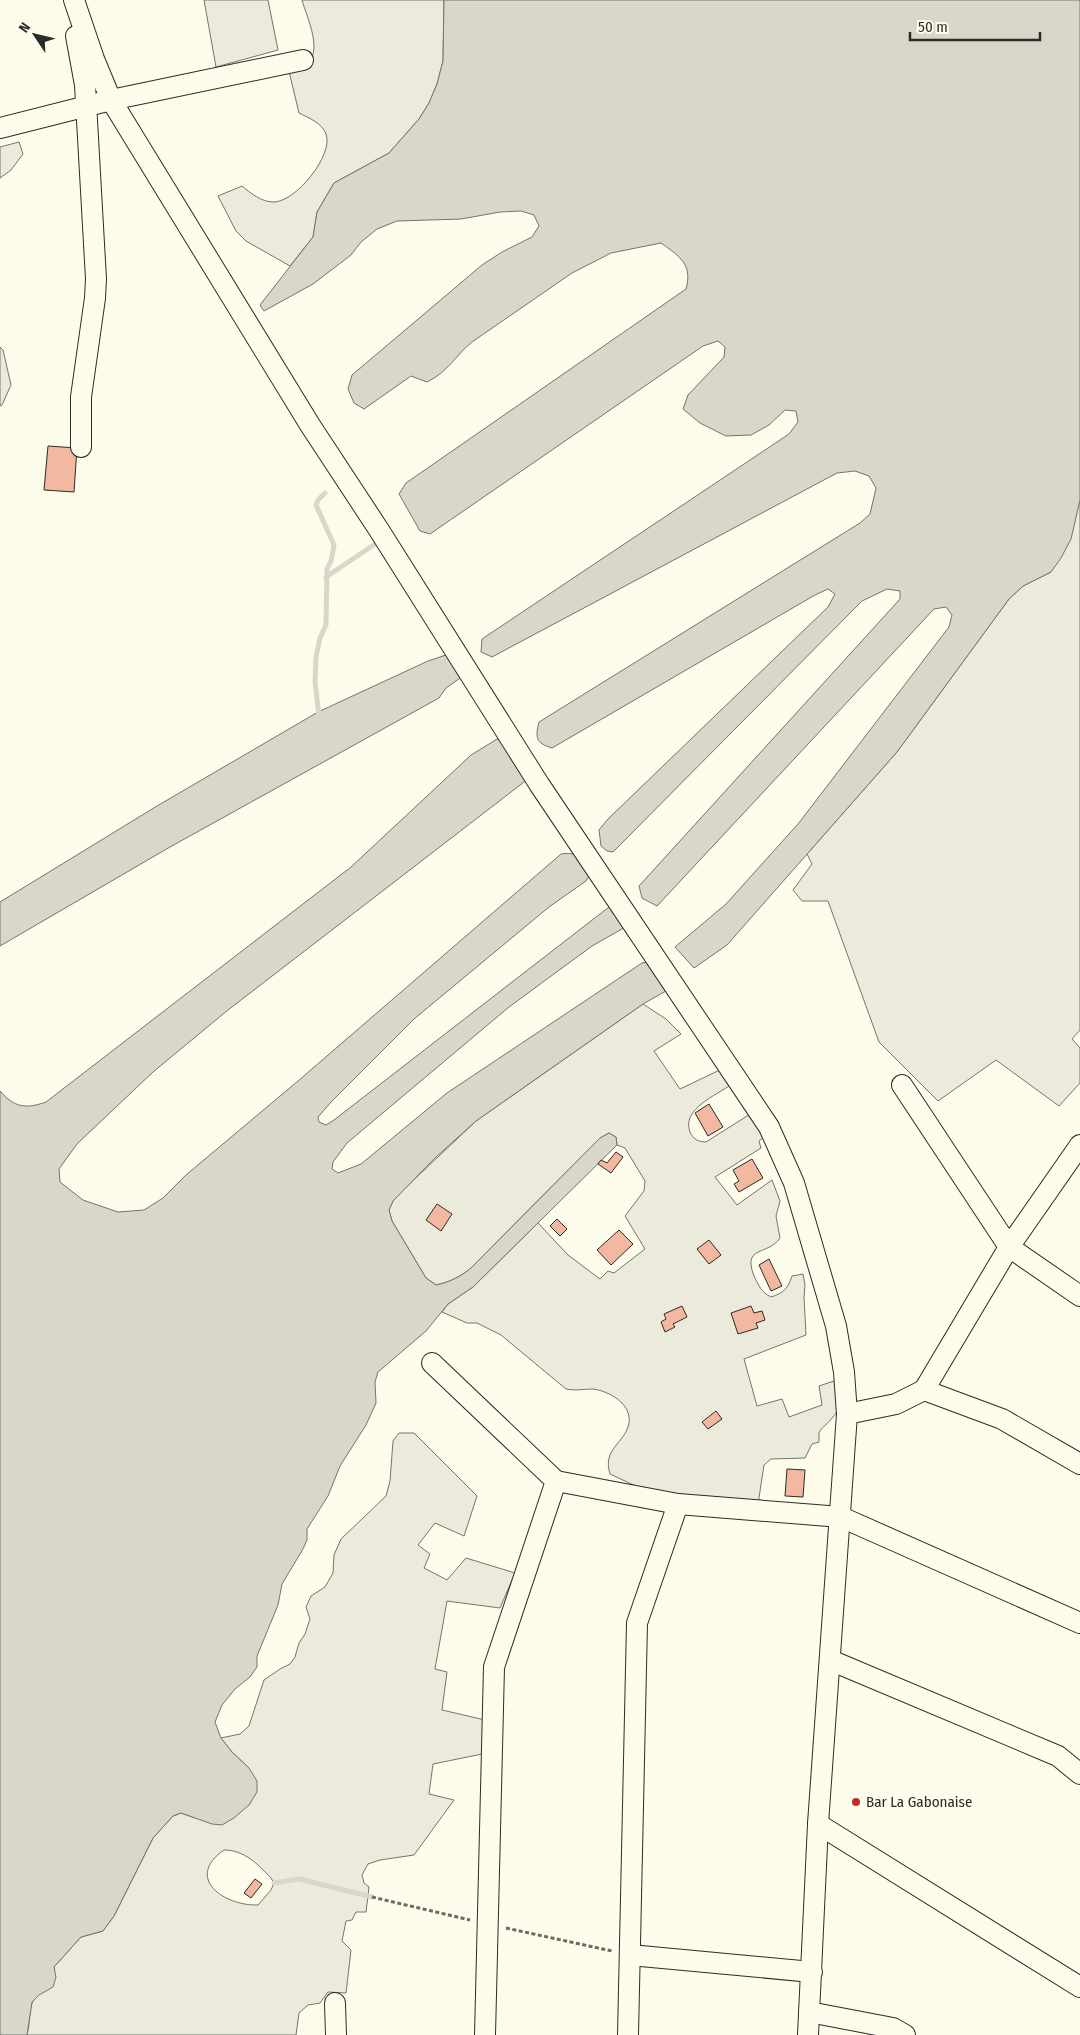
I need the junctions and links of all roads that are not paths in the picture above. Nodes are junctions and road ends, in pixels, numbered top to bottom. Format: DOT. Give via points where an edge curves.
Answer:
graph roads {
  1 [pos="68,0"];
  2 [pos="74,0"];
  3 [pos="303,60"];
  4 [pos="111,100"];
  5 [pos="86,106"];
  6 [pos="0,128"];
  7 [pos="81,448"];
  8 [pos="902,1085"];
  9 [pos="1080,1145"];
  10 [pos="1009,1247"];
  11 [pos="1080,1296"];
  12 [pos="432,1363"];
  13 [pos="924,1390"];
  14 [pos="847,1414"];
  15 [pos="1080,1464"];
  16 [pos="556,1481"];
  17 [pos="678,1504"];
  18 [pos="841,1517"];
  19 [pos="1080,1623"];
  20 [pos="830,1660"];
  21 [pos="1080,1774"];
  22 [pos="818,1824"];
  23 [pos="630,1955"];
  24 [pos="812,1972"];
  25 [pos="1080,1987"];
  26 [pos="335,2003"];
  27 [pos="809,2012"];
  28 [pos="336,2035"];
  29 [pos="485,2035"];
  30 [pos="628,2035"];
  31 [pos="808,2035"];
  32 [pos="904,2035"];
  1 -- 5 [label="street" via="85,84"];
  2 -- 4 [label="street"];
  3 -- 4 [label="street"];
  4 -- 5 [label="street"];
  4 -- 14 [label="street" via="310,424 539,784 769,1127 794,1183 836,1326"];
  5 -- 6 [label="street"];
  5 -- 7 [label="street" via="96,279 80,397"];
  8 -- 10 [label="street"];
  9 -- 10 [label="street"];
  10 -- 11 [label="street"];
  10 -- 13 [label="street"];
  12 -- 16 [label="street"];
  13 -- 14 [label="street" via="896,1404"];
  13 -- 15 [label="street" via="1002,1419"];
  14 -- 18 [label="street"];
  16 -- 17 [label="street"];
  16 -- 29 [label="street" via="494,1667"];
  17 -- 18 [label="street"];
  17 -- 23 [label="street" via="637,1623"];
  18 -- 19 [label="street"];
  18 -- 20 [label="street"];
  20 -- 21 [label="street" via="1058,1756"];
  20 -- 22 [label="street"];
  22 -- 24 [label="street"];
  22 -- 25 [label="street"];
  23 -- 24 [label="street"];
  23 -- 30 [label="street"];
  24 -- 27 [label="street"];
  26 -- 28 [label="street"];
  27 -- 31 [label="street"];
  27 -- 32 [label="street" via="893,2028"];
}
